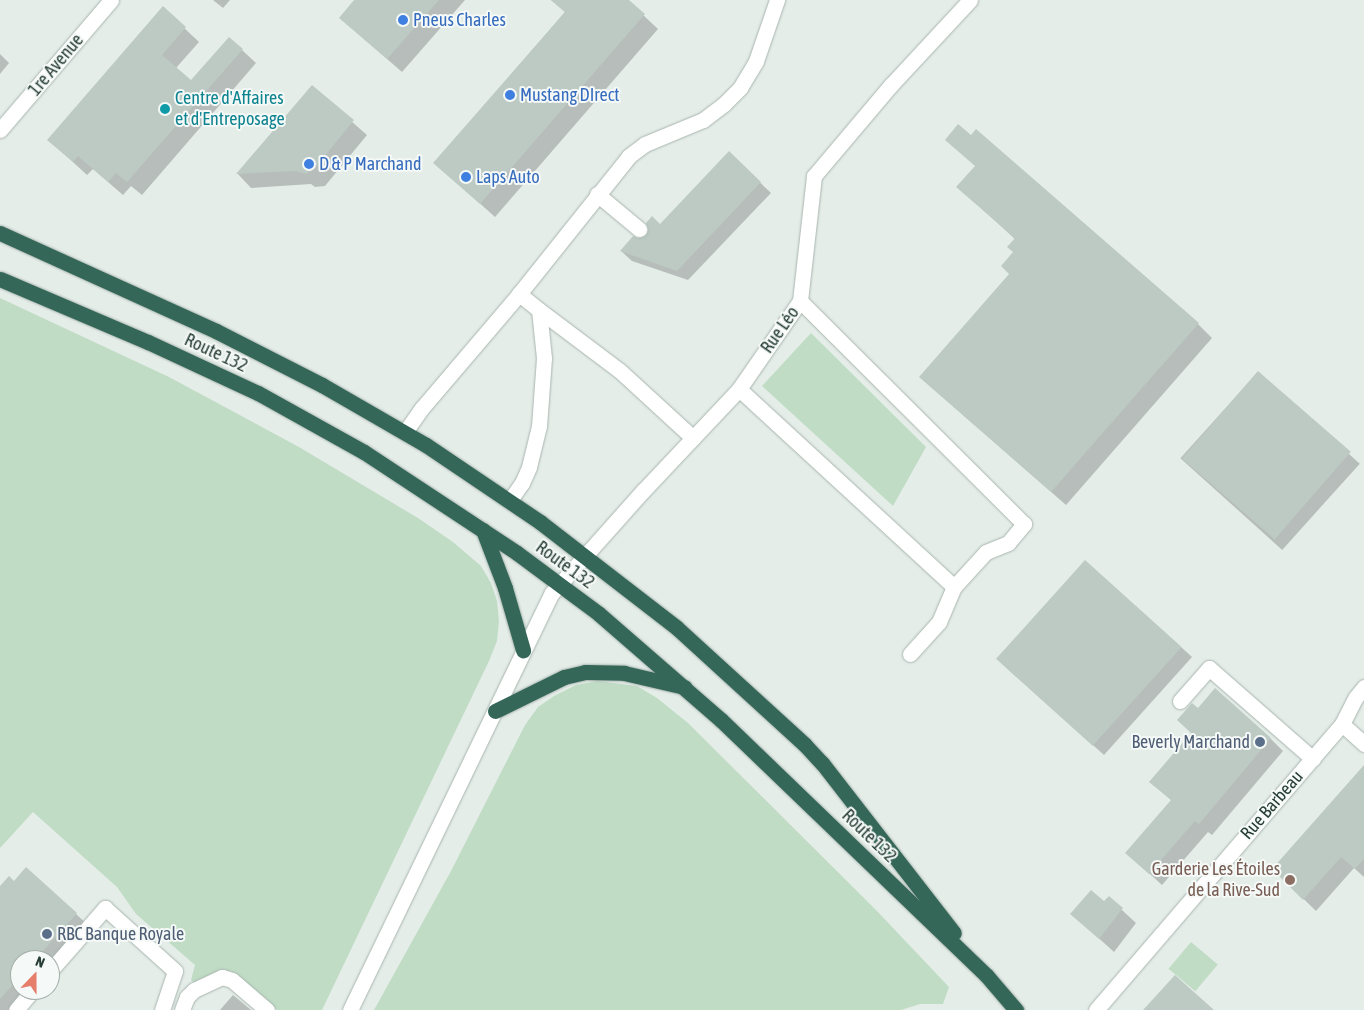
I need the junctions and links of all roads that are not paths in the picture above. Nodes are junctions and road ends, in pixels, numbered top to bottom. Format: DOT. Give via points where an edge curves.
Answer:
graph roads {
  1 [pos="111,0"];
  2 [pos="778,0"];
  3 [pos="970,0"];
  4 [pos="0,130"];
  5 [pos="597,194"];
  6 [pos="640,229"];
  7 [pos="0,233"];
  8 [pos="0,279"];
  9 [pos="519,294"];
  10 [pos="800,301"];
  11 [pos="539,310"];
  12 [pos="739,389"];
  13 [pos="405,432"];
  14 [pos="693,438"];
  15 [pos="510,500"];
  16 [pos="483,530"];
  17 [pos="585,555"];
  18 [pos="559,584"];
  19 [pos="954,587"];
  20 [pos="523,650"];
  21 [pos="910,654"];
  22 [pos="1364,687"];
  23 [pos="685,688"];
  24 [pos="1180,701"];
  25 [pos="495,711"];
  26 [pos="1342,724"];
  27 [pos="1364,744"];
  28 [pos="1313,759"];
  29 [pos="60,960"];
  30 [pos="987,976"];
  31 [pos="25,1000"];
  32 [pos="16,1010"];
  33 [pos="162,1010"];
  34 [pos="182,1010"];
  35 [pos="267,1010"];
  36 [pos="350,1010"];
  37 [pos="1016,1010"];
  38 [pos="1096,1010"];
  1 -- 4 [label="street, 1re Avenue"];
  2 -- 5 [label="street" via="756,61 740,88 703,120 645,144 629,156"];
  3 -- 10 [label="street, Rue Léo" via="814,176"];
  5 -- 6 [label="street"];
  5 -- 9 [label="street"];
  7 -- 13 [label="highway, Route 132" via="284,364"];
  8 -- 16 [label="highway, Route 132" via="258,393 364,452"];
  9 -- 11 [label="street"];
  9 -- 13 [label="street"];
  10 -- 12 [label="street, Rue Léo"];
  10 -- 19 [label="street" via="1024,524 1008,543 986,552"];
  11 -- 14 [label="street" via="620,371"];
  11 -- 15 [label="street" via="544,358 539,426 529,467"];
  12 -- 14 [label="street, Rue Léo"];
  12 -- 19 [label="street"];
  13 -- 15 [label="highway, Route 132"];
  14 -- 17 [label="street, Rue Léo"];
  15 -- 17 [label="highway, Route 132"];
  16 -- 18 [label="highway, Route 132"];
  16 -- 20 [label="highway" via="505,588"];
  17 -- 18 [label="street, Rue Léo"];
  17 -- 30 [label="highway, Route 132" via="684,634 822,763"];
  18 -- 20 [label="street, Rue Léo"];
  18 -- 23 [label="highway, Route 132" via="600,614"];
  19 -- 21 [label="street" via="939,622"];
  20 -- 25 [label="street, Rue Léo"];
  22 -- 26 [label="street, Rue Barbeau"];
  23 -- 25 [label="highway" via="624,673 585,672 564,677"];
  23 -- 30 [label="highway, Route 132"];
  24 -- 28 [label="street" via="1210,668"];
  25 -- 36 [label="street, Rue Léo"];
  26 -- 27 [label="street"];
  26 -- 28 [label="street, Rue Barbeau"];
  28 -- 38 [label="street, Rue Barbeau"];
  29 -- 33 [label="street" via="105,908 175,971"];
  30 -- 37 [label="highway, Route 132"];
  31 -- 32 [label="street"];
  34 -- 35 [label="street" via="194,990 222,977 232,980"];
}
